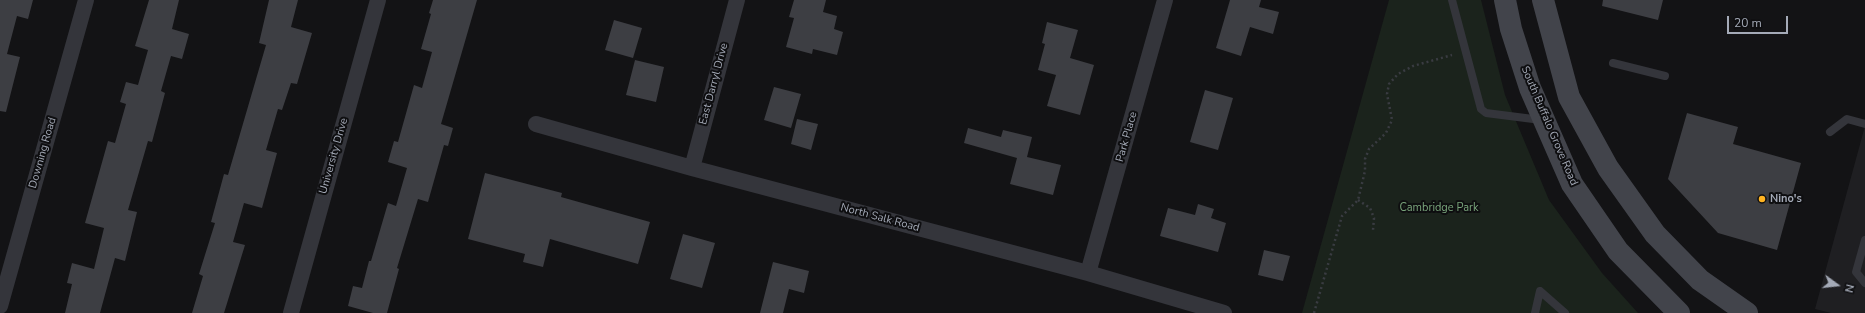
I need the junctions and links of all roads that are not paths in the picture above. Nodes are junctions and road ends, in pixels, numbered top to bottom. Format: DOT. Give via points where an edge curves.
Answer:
graph roads {
  1 [pos="86,0"];
  2 [pos="378,0"];
  3 [pos="736,0"];
  4 [pos="1165,0"];
  5 [pos="1452,0"];
  6 [pos="1505,0"];
  7 [pos="1543,0"];
  8 [pos="1613,63"];
  9 [pos="1665,76"];
  10 [pos="1545,121"];
  11 [pos="536,124"];
  12 [pos="1865,124"];
  13 [pos="1830,132"];
  14 [pos="692,168"];
  15 [pos="1865,240"];
  16 [pos="1088,273"];
  17 [pos="1865,283"];
  18 [pos="0,306"];
  19 [pos="291,313"];
  20 [pos="1224,313"];
  21 [pos="1535,313"];
  22 [pos="1565,313"];
  23 [pos="1680,313"];
  24 [pos="1747,313"];
  1 -- 18 [label="street, Downing Road"];
  2 -- 19 [label="street, University Drive"];
  3 -- 14 [label="street, East Darryl Drive"];
  4 -- 16 [label="street, Park Place"];
  5 -- 10 [label="lane" via="1481,109 1486,114"];
  6 -- 10 [label="main road, South Buffalo Grove Road" via="1511,29 1530,88"];
  7 -- 24 [label="main road" via="1569,97 1608,168 1654,234 1700,280"];
  8 -- 9 [label="lane"];
  10 -- 23 [label="main road, South Buffalo Grove Road" via="1572,184 1618,251"];
  11 -- 14 [label="street, North Salk Road"];
  12 -- 13 [label="lane" via="1847,120"];
  14 -- 16 [label="street, North Salk Road"];
  15 -- 17 [label="lane" via="1856,272"];
  16 -- 20 [label="street, North Salk Road"];
  21 -- 22 [label="lane" via="1540,291"];
}
